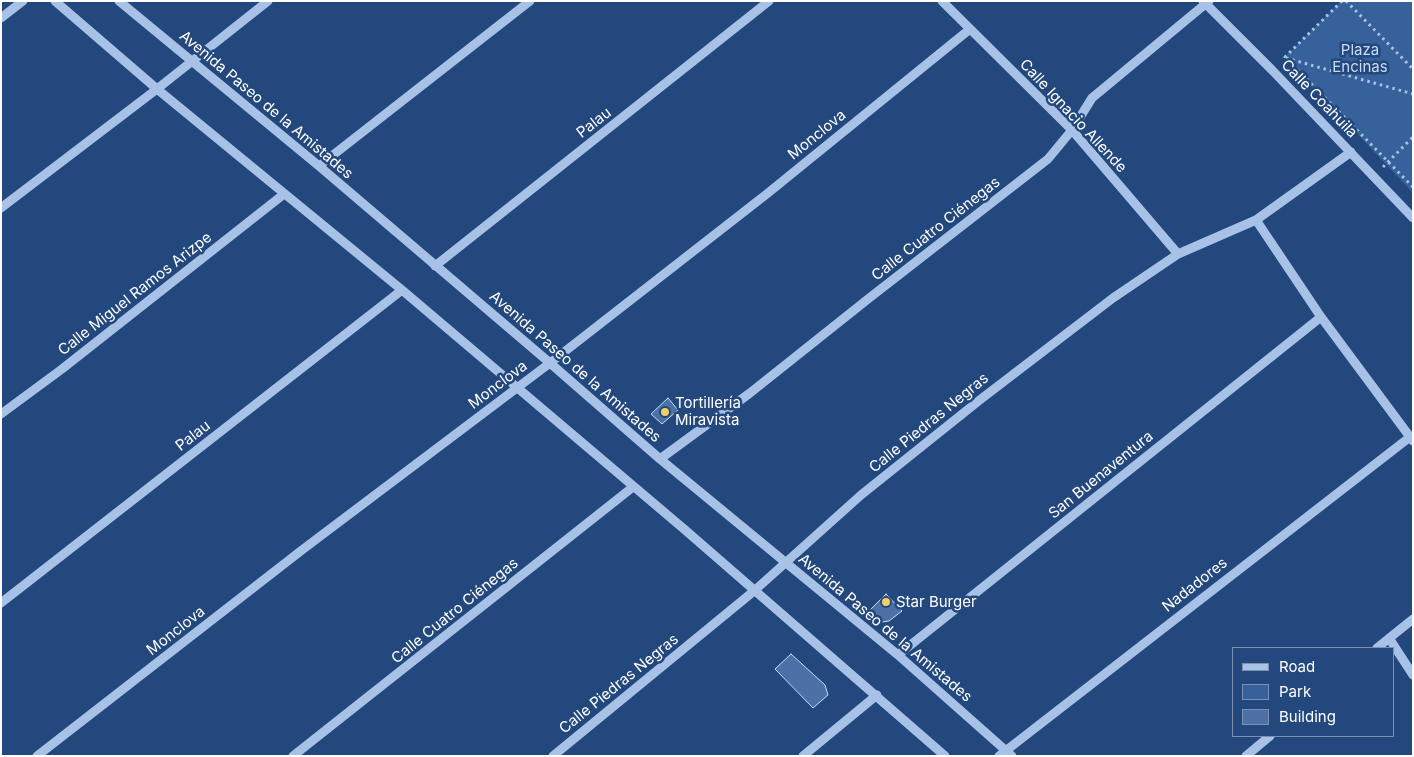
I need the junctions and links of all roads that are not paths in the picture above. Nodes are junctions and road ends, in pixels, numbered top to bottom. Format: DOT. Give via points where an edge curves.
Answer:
graph roads {
  1 [pos="23,1"];
  2 [pos="56,1"];
  3 [pos="119,1"];
  4 [pos="268,1"];
  5 [pos="530,1"];
  6 [pos="768,1"];
  7 [pos="942,1"];
  8 [pos="1206,2"];
  9 [pos="1,18"];
  10 [pos="970,29"];
  11 [pos="191,61"];
  12 [pos="157,89"];
  13 [pos="1072,130"];
  14 [pos="1351,152"];
  15 [pos="319,166"];
  16 [pos="284,194"];
  17 [pos="1,208"];
  18 [pos="1413,218"];
  19 [pos="1256,220"];
  20 [pos="1178,254"];
  21 [pos="435,266"];
  22 [pos="402,290"];
  23 [pos="1322,317"];
  24 [pos="550,363"];
  25 [pos="517,388"];
  26 [pos="1,414"];
  27 [pos="1411,439"];
  28 [pos="660,459"];
  29 [pos="633,487"];
  30 [pos="787,563"];
  31 [pos="754,591"];
  32 [pos="1,603"];
  33 [pos="1413,619"];
  34 [pos="1389,638"];
  35 [pos="1378,647"];
  36 [pos="898,656"];
  37 [pos="1413,675"];
  38 [pos="877,695"];
  39 [pos="1269,737"];
  40 [pos="1005,754"];
  41 [pos="1247,755"];
  42 [pos="37,756"];
  43 [pos="293,756"];
  44 [pos="553,756"];
  45 [pos="803,756"];
  46 [pos="945,756"];
  1 -- 9 [label="street"];
  2 -- 12 [label="street"];
  3 -- 11 [label="street, Avenida Paseo de la Amistades"];
  4 -- 11 [label="street"];
  5 -- 15 [label="street"];
  6 -- 21 [label="street, Palau"];
  7 -- 10 [label="street, Calle Ignacio Allende"];
  8 -- 13 [label="street, Calle Cuatro Ciénegas" via="1092,98"];
  8 -- 14 [label="street, Calle Coahuila"];
  10 -- 13 [label="street, Calle Ignacio Allende"];
  10 -- 24 [label="street, Monclova" via="768,193"];
  11 -- 12 [label="street"];
  11 -- 15 [label="street, Avenida Paseo de la Amistades"];
  12 -- 16 [label="street"];
  12 -- 17 [label="street"];
  13 -- 20 [label="street, Calle Ignacio Allende"];
  13 -- 28 [label="street, Calle Cuatro Ciénegas" via="1048,159 750,393"];
  14 -- 18 [label="street, Calle Coahuila"];
  14 -- 19 [label="street, Calle Piedras Negras"];
  15 -- 21 [label="street, Avenida Paseo de la Amistades"];
  16 -- 22 [label="street"];
  16 -- 26 [label="street, Calle Miguel Ramos Arizpe"];
  19 -- 20 [label="street, Calle Piedras Negras"];
  19 -- 23 [label="street"];
  20 -- 30 [label="street, Calle Piedras Negras" via="1112,298 982,399 862,495"];
  21 -- 24 [label="street, Avenida Paseo de la Amistades"];
  22 -- 25 [label="street"];
  22 -- 32 [label="street, Palau"];
  23 -- 27 [label="street"];
  23 -- 36 [label="street, San Buenaventura"];
  24 -- 25 [label="street, Monclova"];
  24 -- 28 [label="street, Avenida Paseo de la Amistades"];
  25 -- 29 [label="street"];
  25 -- 42 [label="street, Monclova"];
  27 -- 40 [label="street, Nadadores"];
  28 -- 30 [label="street, Avenida Paseo de la Amistades"];
  29 -- 31 [label="street"];
  29 -- 43 [label="street, Calle Cuatro Ciénegas"];
  30 -- 31 [label="street, Calle Piedras Negras"];
  30 -- 36 [label="street, Avenida Paseo de la Amistades"];
  31 -- 38 [label="street"];
  31 -- 44 [label="street, Calle Piedras Negras"];
  33 -- 34 [label="street"];
  34 -- 35 [label="street"];
  34 -- 37 [label="street"];
  36 -- 40 [label="street, Avenida Paseo de la Amistades"];
  38 -- 45 [label="street"];
  38 -- 46 [label="street"];
  39 -- 41 [label="street"];
}
